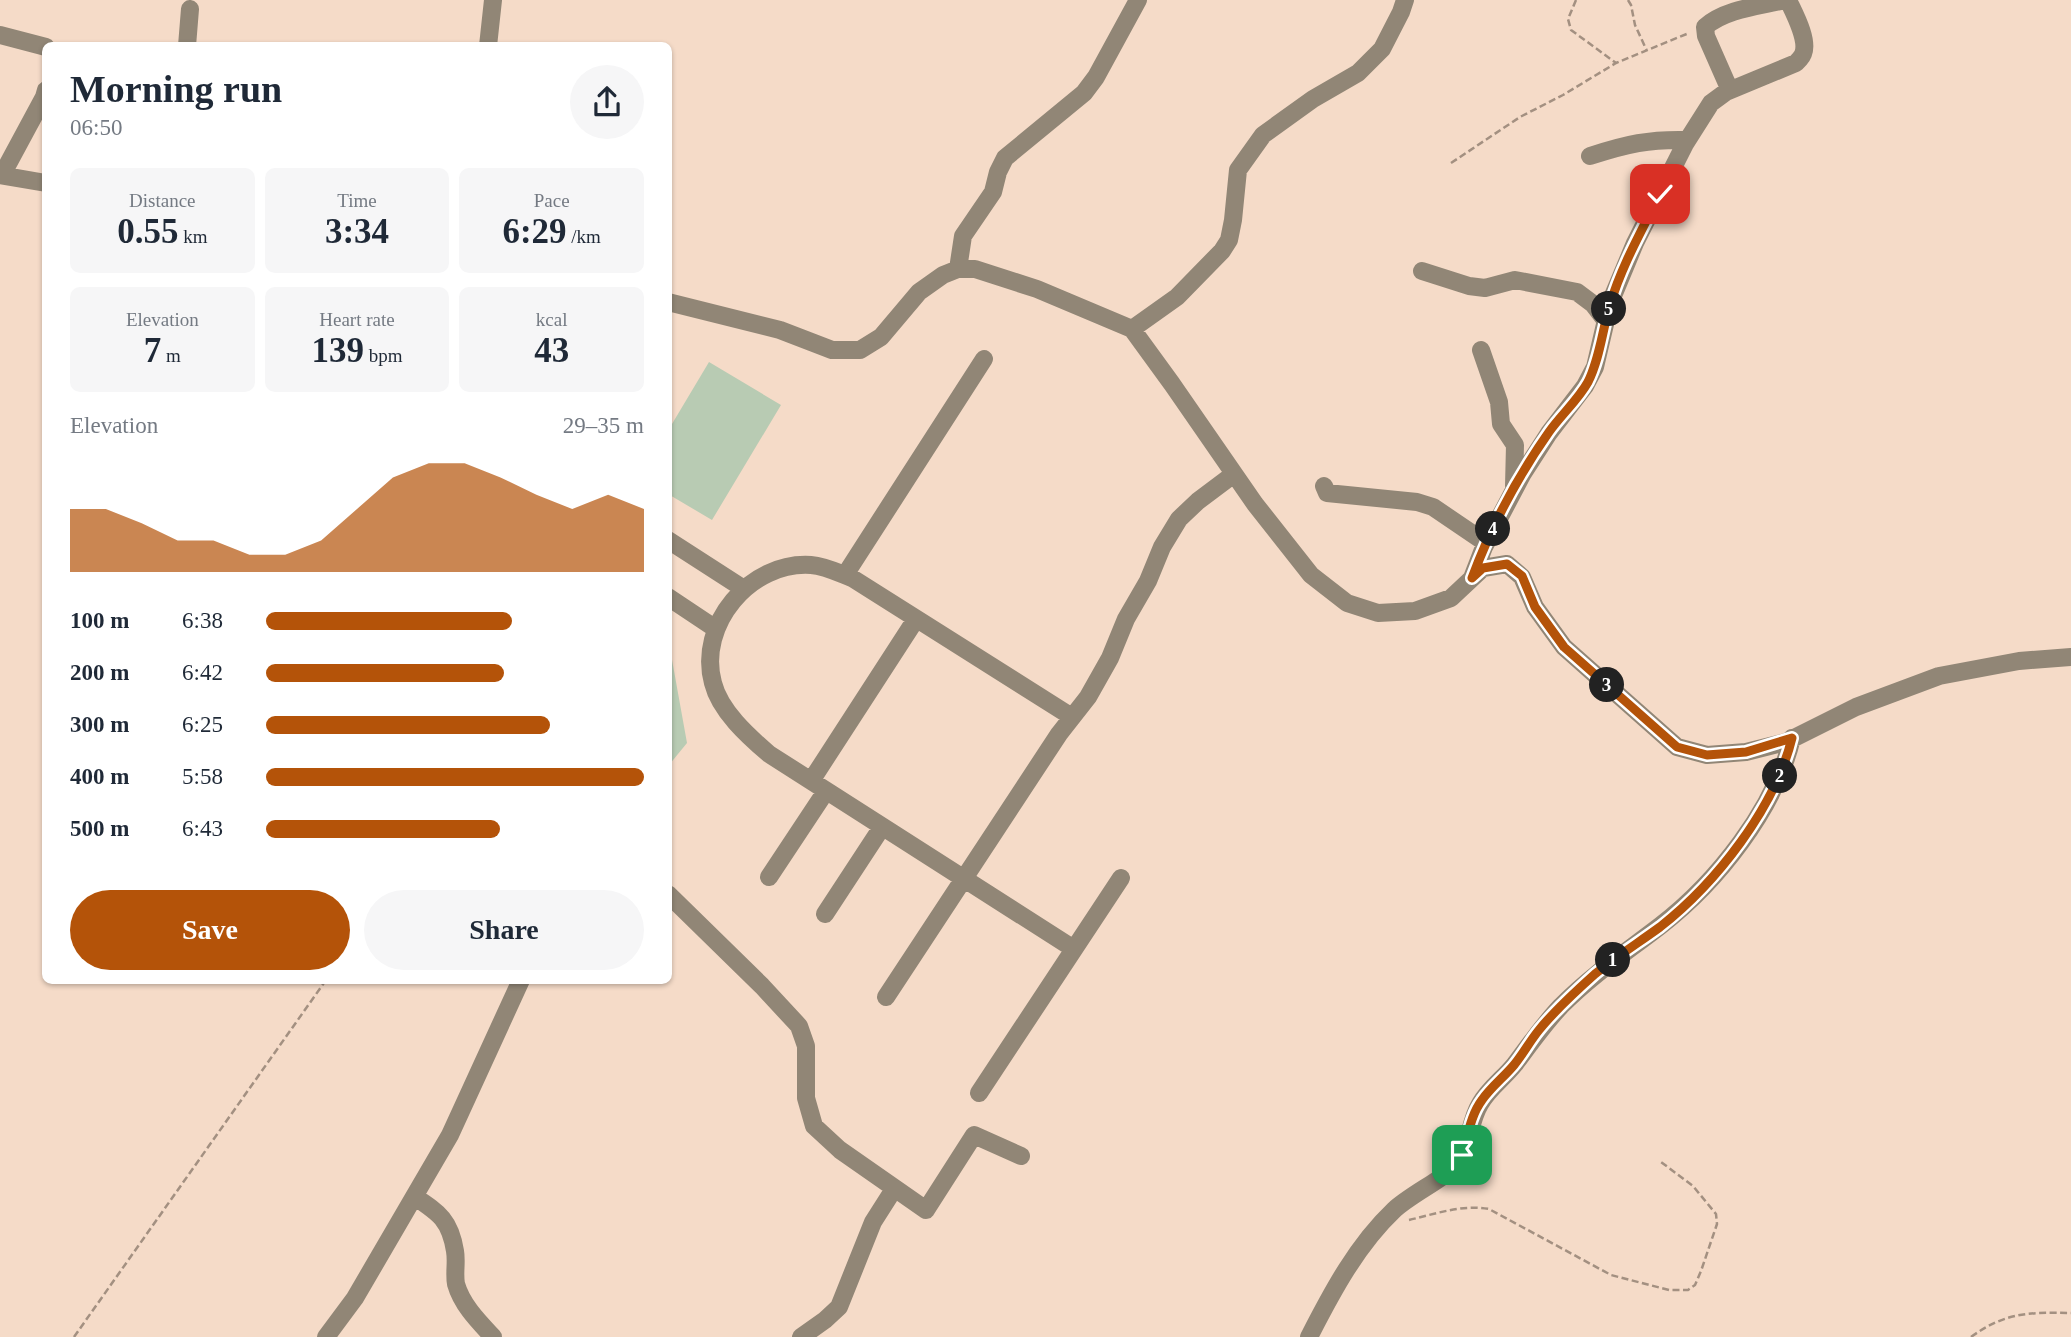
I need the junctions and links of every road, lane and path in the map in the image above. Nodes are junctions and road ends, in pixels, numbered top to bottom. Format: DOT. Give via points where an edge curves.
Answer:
graph roads {
  1 [pos="493,0"];
  2 [pos="1138,0"];
  3 [pos="1405,0"];
  4 [pos="1576,0"];
  5 [pos="1628,0"];
  6 [pos="1787,0"];
  7 [pos="190,9"];
  8 [pos="1705,27"];
  9 [pos="0,36"];
  10 [pos="187,42"];
  11 [pos="488,42"];
  12 [pos="42,46"];
  13 [pos="1647,51"];
  14 [pos="1616,63"];
  15 [pos="1726,92"];
  16 [pos="42,101"];
  17 [pos="1687,140"];
  18 [pos="1590,156"];
  19 [pos="1451,163"];
  20 [pos="1,175"];
  21 [pos="42,182"];
  22 [pos="958,268"];
  23 [pos="1422,271"];
  24 [pos="672,303"];
  25 [pos="1606,321"];
  26 [pos="1132,330"];
  27 [pos="1481,351"];
  28 [pos="984,359"];
  29 [pos="1234,474"];
  30 [pos="1324,486"];
  31 [pos="1514,489"];
  32 [pos="672,543"];
  33 [pos="1486,543"];
  34 [pos="845,575"];
  35 [pos="1472,578"];
  36 [pos="744,589"];
  37 [pos="672,600"];
  38 [pos="916,619"];
  39 [pos="716,629"];
  40 [pos="2071,657"];
  41 [pos="1072,717"];
  42 [pos="1792,738"];
  43 [pos="818,786"];
  44 [pos="882,827"];
  45 [pos="769,877"];
  46 [pos="1121,878"];
  47 [pos="964,879"];
  48 [pos="672,898"];
  49 [pos="825,914"];
  50 [pos="1074,949"];
  51 [pos="324,984"];
  52 [pos="520,984"];
  53 [pos="886,998"];
  54 [pos="979,1093"];
  55 [pos="1021,1156"];
  56 [pos="1661,1162"];
  57 [pos="894,1189"];
  58 [pos="415,1197"];
  59 [pos="1382,1223"];
  60 [pos="2071,1313"];
  61 [pos="74,1337"];
  62 [pos="327,1337"];
  63 [pos="493,1337"];
  64 [pos="801,1337"];
  65 [pos="1309,1337"];
  66 [pos="1971,1337"];
  1 -- 11 [label="street"];
  2 -- 22 [label="street" via="1084,93 1005,158 993,192 963,236"];
  3 -- 26 [label="street" via="1382,49 1358,73 1263,135 1238,170 1233,219 1222,251 1177,297"];
  4 -- 14 [label="path" via="1568,19 1571,30"];
  5 -- 13 [label="path"];
  6 -- 8 [label="street" via="1749,8"];
  6 -- 15 [label="street" via="1801,30 1803,55 1796,63"];
  7 -- 10 [label="street"];
  8 -- 13 [label="path"];
  8 -- 15 [label="street" via="1728,86"];
  9 -- 12 [label="street"];
  13 -- 14 [label="path"];
  14 -- 19 [label="path" via="1520,117"];
  15 -- 17 [label="street" via="1711,103"];
  16 -- 20 [label="street"];
  17 -- 18 [label="street" via="1632,143"];
  17 -- 25 [label="street" via="1635,243"];
  20 -- 21 [label="street"];
  22 -- 24 [label="street" via="919,292 881,337 860,350 832,350 780,330"];
  22 -- 26 [label="street" via="1037,289"];
  23 -- 25 [label="street" via="1469,286 1485,288 1515,281 1577,292"];
  25 -- 31 [label="street" via="1595,367 1585,386"];
  26 -- 29 [label="street"];
  27 -- 31 [label="street" via="1499,402 1501,424 1515,445"];
  28 -- 34 [label="street"];
  29 -- 35 [label="street" via="1311,575 1347,603 1378,612 1415,611 1451,598"];
  29 -- 41 [label="street" via="1179,519 1161,547 1110,659"];
  30 -- 33 [label="street" via="1327,493 1418,502"];
  31 -- 33 [label="street"];
  32 -- 36 [label="street"];
  33 -- 35 [label="street"];
  34 -- 36 [label="street" via="810,565 786,568"];
  34 -- 38 [label="street"];
  35 -- 42 [label="street" via="1483,568 1507,564 1522,576 1535,607 1564,647 1677,747 1707,755 1746,752"];
  36 -- 39 [label="street"];
  37 -- 39 [label="street"];
  38 -- 41 [label="street"];
  38 -- 43 [label="street"];
  39 -- 43 [label="street" via="710,655 713,684 728,713 751,740"];
  40 -- 42 [label="street" via="1939,676 1856,707"];
  41 -- 47 [label="street"];
  42 -- 59 [label="street" via="1763,810 1710,879 1667,921 1594,975 1539,1030 1481,1101 1456,1165 1410,1196"];
  43 -- 44 [label="street"];
  43 -- 45 [label="street"];
  44 -- 47 [label="street"];
  44 -- 49 [label="street"];
  46 -- 50 [label="street"];
  47 -- 50 [label="street"];
  47 -- 53 [label="street"];
  48 -- 57 [label="street" via="799,1026 806,1046 806,1098 814,1126"];
  50 -- 54 [label="street"];
  51 -- 61 [label="path"];
  52 -- 58 [label="street" via="450,1135"];
  55 -- 57 [label="street" via="974,1135 926,1210"];
  56 -- 59 [label="path" via="1693,1186 1716,1214 1717,1224 1701,1271 1688,1290 1669,1290 1611,1275 1489,1209"];
  57 -- 64 [label="street" via="873,1222 839,1307"];
  58 -- 62 [label="street"];
  58 -- 63 [label="street" via="441,1214 455,1251 456,1282 466,1306"];
  59 -- 65 [label="street" via="1338,1284"];
  60 -- 66 [label="path" via="2029,1312 2004,1318"];
}
